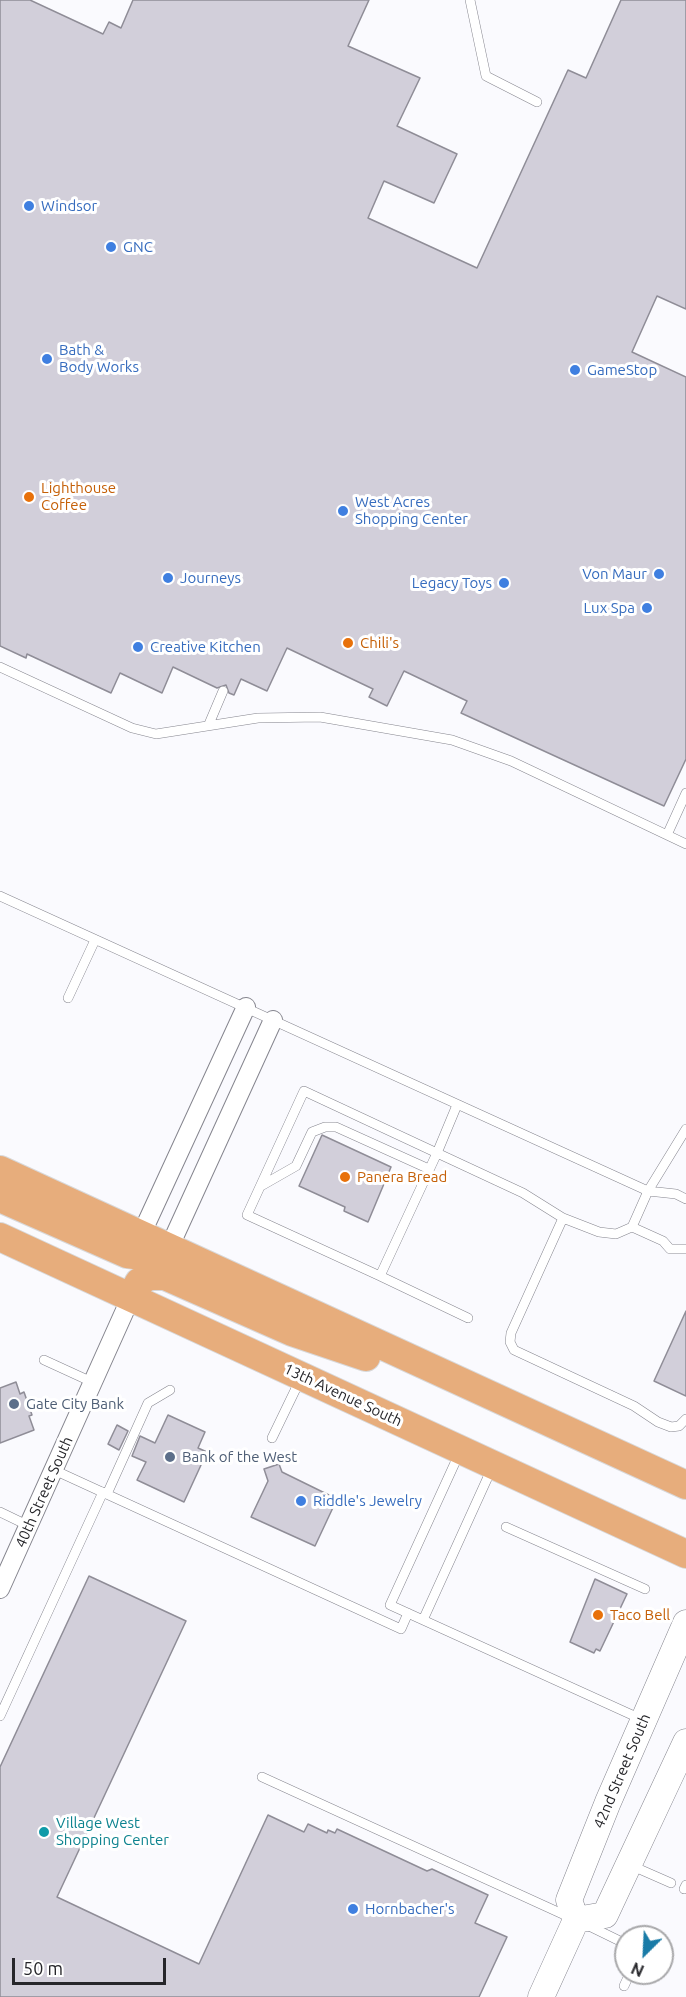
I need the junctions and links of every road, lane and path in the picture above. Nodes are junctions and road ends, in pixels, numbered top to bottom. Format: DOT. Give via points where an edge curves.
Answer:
graph roads {
  1 [pos="470,0"];
  2 [pos="537,102"];
  3 [pos="0,668"];
  4 [pos="223,691"];
  5 [pos="210,724"];
  6 [pos="686,793"];
  7 [pos="667,835"];
  8 [pos="686,844"];
  9 [pos="0,896"];
  10 [pos="95,940"];
  11 [pos="68,998"];
  12 [pos="246,1007"];
  13 [pos="273,1020"];
  14 [pos="457,1105"];
  15 [pos="686,1129"];
  16 [pos="437,1153"];
  17 [pos="429,1169"];
  18 [pos="0,1170"];
  19 [pos="260,1186"];
  20 [pos="648,1191"];
  21 [pos="0,1198"];
  22 [pos="686,1199"];
  23 [pos="563,1218"];
  24 [pos="632,1227"];
  25 [pos="141,1235"];
  26 [pos="0,1237"];
  27 [pos="169,1248"];
  28 [pos="686,1249"];
  29 [pos="380,1276"];
  30 [pos="131,1298"];
  31 [pos="468,1318"];
  32 [pos="44,1360"];
  33 [pos="302,1376"];
  34 [pos="455,1381"];
  35 [pos="92,1383"];
  36 [pos="170,1390"];
  37 [pos="686,1419"];
  38 [pos="272,1438"];
  39 [pos="461,1449"];
  40 [pos="493,1464"];
  41 [pos="54,1470"];
  42 [pos="686,1485"];
  43 [pos="105,1493"];
  44 [pos="0,1512"];
  45 [pos="29,1526"];
  46 [pos="506,1527"];
  47 [pos="686,1554"];
  48 [pos="0,1589"];
  49 [pos="645,1589"];
  50 [pos="408,1613"];
  51 [pos="423,1620"];
  52 [pos="686,1623"];
  53 [pos="0,1716"];
  54 [pos="644,1720"];
  55 [pos="686,1742"];
  56 [pos="262,1777"];
  57 [pos="630,1864"];
  58 [pos="671,1883"];
  59 [pos="576,1920"];
  60 [pos="614,1938"];
  61 [pos="541,1997"];
  1 -- 2 [label="lane" via="486,76"];
  3 -- 5 [label="lane" via="132,728 156,734"];
  4 -- 5 [label="lane"];
  5 -- 7 [label="lane" via="320,717 452,740 511,761"];
  6 -- 7 [label="lane"];
  7 -- 8 [label="lane"];
  9 -- 10 [label="lane"];
  10 -- 11 [label="lane"];
  10 -- 12 [label="lane"];
  12 -- 13 [label="lane"];
  12 -- 25 [label="street"];
  13 -- 14 [label="lane"];
  13 -- 27 [label="street"];
  14 -- 16 [label="lane"];
  14 -- 20 [label="lane"];
  15 -- 20 [label="lane"];
  16 -- 17 [label="lane"];
  16 -- 19 [label="lane" via="304,1091"];
  16 -- 23 [label="lane" via="523,1193"];
  17 -- 19 [label="lane" via="336,1127 325,1127 312,1132 296,1166"];
  17 -- 29 [label="lane"];
  18 -- 25 [label="main road"];
  19 -- 29 [label="lane" via="247,1215"];
  20 -- 22 [label="lane"];
  20 -- 24 [label="lane"];
  21 -- 27 [label="main road" via="127,1254 142,1256"];
  23 -- 24 [label="lane" via="599,1232 616,1234"];
  23 -- 37 [label="lane" via="511,1332 514,1350 634,1406 658,1422 671,1427"];
  24 -- 28 [label="lane" via="663,1241 670,1249"];
  25 -- 27 [label="main road"];
  26 -- 30 [label="main road, 13th Avenue South"];
  27 -- 34 [label="main road"];
  29 -- 31 [label="lane"];
  30 -- 33 [label="main road, 13th Avenue South"];
  30 -- 34 [label="main road" via="139,1282 149,1276 165,1276 292,1332 388,1365"];
  30 -- 35 [label="street, 40th Street South"];
  32 -- 35 [label="lane"];
  33 -- 38 [label="lane"];
  33 -- 39 [label="main road, 13th Avenue South"];
  34 -- 42 [label="main road"];
  35 -- 41 [label="street, 40th Street South"];
  36 -- 43 [label="lane" via="148,1403"];
  39 -- 40 [label="main road, 13th Avenue South"];
  39 -- 50 [label="lane" via="390,1605"];
  40 -- 47 [label="main road, 13th Avenue South"];
  40 -- 51 [label="lane"];
  41 -- 43 [label="lane"];
  41 -- 45 [label="street, 40th Street South"];
  43 -- 50 [label="lane" via="401,1629"];
  43 -- 53 [label="lane"];
  44 -- 45 [label="lane"];
  45 -- 48 [label="street, 40th Street South"];
  46 -- 49 [label="lane"];
  50 -- 51 [label="lane"];
  51 -- 54 [label="lane"];
  52 -- 54 [label="main road, 42nd Street South"];
  54 -- 59 [label="main road, 42nd Street South" via="569,1900"];
  55 -- 57 [label="main road"];
  56 -- 59 [label="lane"];
  57 -- 58 [label="lane"];
  57 -- 59 [label="main road" via="605,1915"];
  59 -- 60 [label="lane"];
  59 -- 61 [label="main road"];
}
